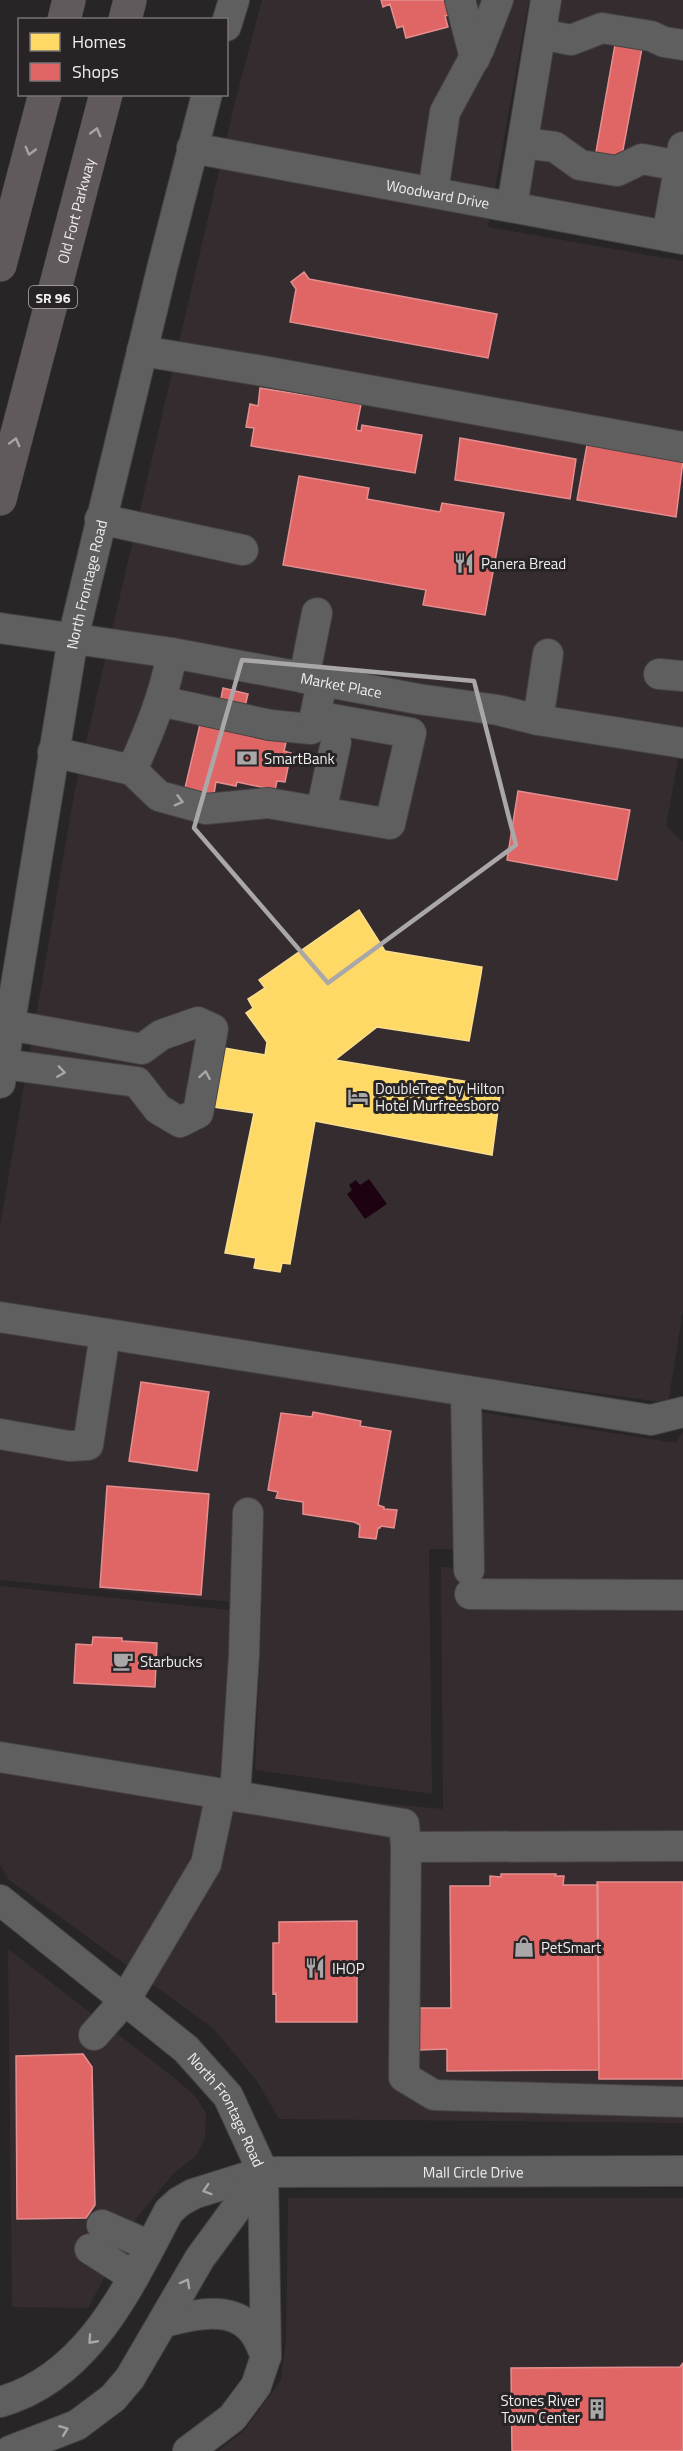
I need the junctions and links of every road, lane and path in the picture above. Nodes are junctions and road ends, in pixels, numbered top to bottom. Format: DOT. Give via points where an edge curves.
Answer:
graph roads {
  1 [pos="69,0"];
  2 [pos="130,0"];
  3 [pos="234,0"];
  4 [pos="460,0"];
  5 [pos="546,0"];
  6 [pos="485,17"];
  7 [pos="64,18"];
  8 [pos="126,18"];
  9 [pos="228,20"];
  10 [pos="541,34"];
  11 [pos="683,45"];
  12 [pos="44,96"];
  13 [pos="105,96"];
  14 [pos="206,96"];
  15 [pos="523,143"];
  16 [pos="192,148"];
  17 [pos="681,156"];
  18 [pos="433,192"];
  19 [pos="512,206"];
  20 [pos="675,237"];
  21 [pos="0,265"];
  22 [pos="142,351"];
  23 [pos="683,447"];
  24 [pos="0,499"];
  25 [pos="100,519"];
  26 [pos="243,550"];
  27 [pos="317,613"];
  28 [pos="0,628"];
  29 [pos="73,638"];
  30 [pos="548,654"];
  31 [pos="313,680"];
  32 [pos="166,682"];
  33 [pos="418,699"];
  34 [pos="315,716"];
  35 [pos="538,720"];
  36 [pos="411,734"];
  37 [pos="336,742"];
  38 [pos="683,743"];
  39 [pos="53,752"];
  40 [pos="132,770"];
  41 [pos="321,812"];
  42 [pos="9,1025"];
  43 [pos="2,1073"];
  44 [pos="0,1317"];
  45 [pos="105,1334"];
  46 [pos="466,1391"];
  47 [pos="683,1412"];
  48 [pos="0,1434"];
  49 [pos="248,1513"];
  50 [pos="683,1595"];
  51 [pos="0,1757"];
  52 [pos="228,1795"];
  53 [pos="683,1846"];
  54 [pos="406,1848"];
  55 [pos="0,1900"];
  56 [pos="124,2000"];
  57 [pos="94,2035"];
  58 [pos="683,2102"];
  59 [pos="683,2171"];
  60 [pos="262,2172"];
  61 [pos="150,2246"];
  62 [pos="134,2277"];
  63 [pos="164,2322"];
  64 [pos="266,2356"];
  65 [pos="0,2402"];
  66 [pos="10,2451"];
  67 [pos="188,2451"];
  1 -- 7 [label="main road"];
  2 -- 8 [label="main road"];
  3 -- 9 [label="street"];
  4 -- 6 [label="street"];
  5 -- 10 [label="street"];
  6 -- 18 [label="street" via="445,112"];
  10 -- 11 [label="street" via="571,40 602,28"];
  10 -- 15 [label="street"];
  12 -- 21 [label="main road, one-way"];
  24 -- 13 [label="main road, Old Fort Parkway / SR 96, one-way"];
  14 -- 16 [label="street, North Frontage Road"];
  15 -- 17 [label="street" via="555,147 580,165 617,171 642,159"];
  15 -- 19 [label="street"];
  16 -- 18 [label="street, Woodward Drive"];
  16 -- 22 [label="street, North Frontage Road"];
  17 -- 20 [label="street"];
  18 -- 19 [label="street, Woodward Drive"];
  19 -- 20 [label="street, Woodward Drive"];
  22 -- 23 [label="street"];
  22 -- 25 [label="street, North Frontage Road"];
  25 -- 26 [label="street"];
  25 -- 29 [label="street, North Frontage Road"];
  27 -- 31 [label="street"];
  28 -- 29 [label="street, Market Place"];
  29 -- 32 [label="street, Market Place"];
  29 -- 39 [label="street, North Frontage Road"];
  30 -- 35 [label="street"];
  31 -- 32 [label="street, Market Place"];
  31 -- 33 [label="street, Market Place"];
  31 -- 34 [label="street"];
  32 -- 34 [label="street"];
  32 -- 40 [label="street"];
  33 -- 35 [label="street, Market Place"];
  33 -- 36 [label="street"];
  34 -- 36 [label="street"];
  35 -- 38 [label="street, Market Place"];
  36 -- 41 [label="street" via="390,824"];
  37 -- 41 [label="street"];
  39 -- 40 [label="street"];
  39 -- 42 [label="street, North Frontage Road"];
  40 -- 41 [label="street, one-way" via="159,796 206,809 268,803"];
  42 -- 43 [label="street, North Frontage Road"];
  43 -- 42 [label="street, one-way" via="137,1082 158,1108 180,1122 198,1113 213,1029 198,1022 162,1035 142,1048"];
  44 -- 45 [label="street"];
  45 -- 46 [label="street"];
  45 -- 48 [label="street" via="88,1445 69,1446"];
  46 -- 47 [label="street" via="651,1420"];
  46 -- 50 [label="street" via="470,1582"];
  49 -- 52 [label="street" via="244,1654"];
  51 -- 52 [label="street"];
  52 -- 54 [label="street" via="404,1824"];
  52 -- 56 [label="street" via="206,1864"];
  53 -- 54 [label="street"];
  54 -- 58 [label="street" via="404,2077 434,2095"];
  55 -- 56 [label="street, North Frontage Road"];
  56 -- 57 [label="street"];
  56 -- 60 [label="street, North Frontage Road" via="186,2049 228,2096"];
  59 -- 60 [label="street, Mall Circle Drive"];
  60 -- 61 [label="street, Mall Circle Drive, one-way" via="193,2194 180,2202 169,2211"];
  63 -- 60 [label="street, one-way" via="200,2258"];
  60 -- 64 [label="street, North Frontage Road"];
  61 -- 62 [label="street, Mall Circle Drive"];
  61 -- 62 [label="street" via="96,2237"];
  62 -- 65 [label="street, Mall Circle Drive, one-way" via="107,2322 72,2361 32,2390"];
  63 -- 64 [label="street" via="191,2315 229,2316 254,2331"];
  66 -- 63 [label="street, one-way" via="77,2425 113,2398"];
  64 -- 67 [label="street, North Frontage Road" via="256,2386 232,2418"];
}
